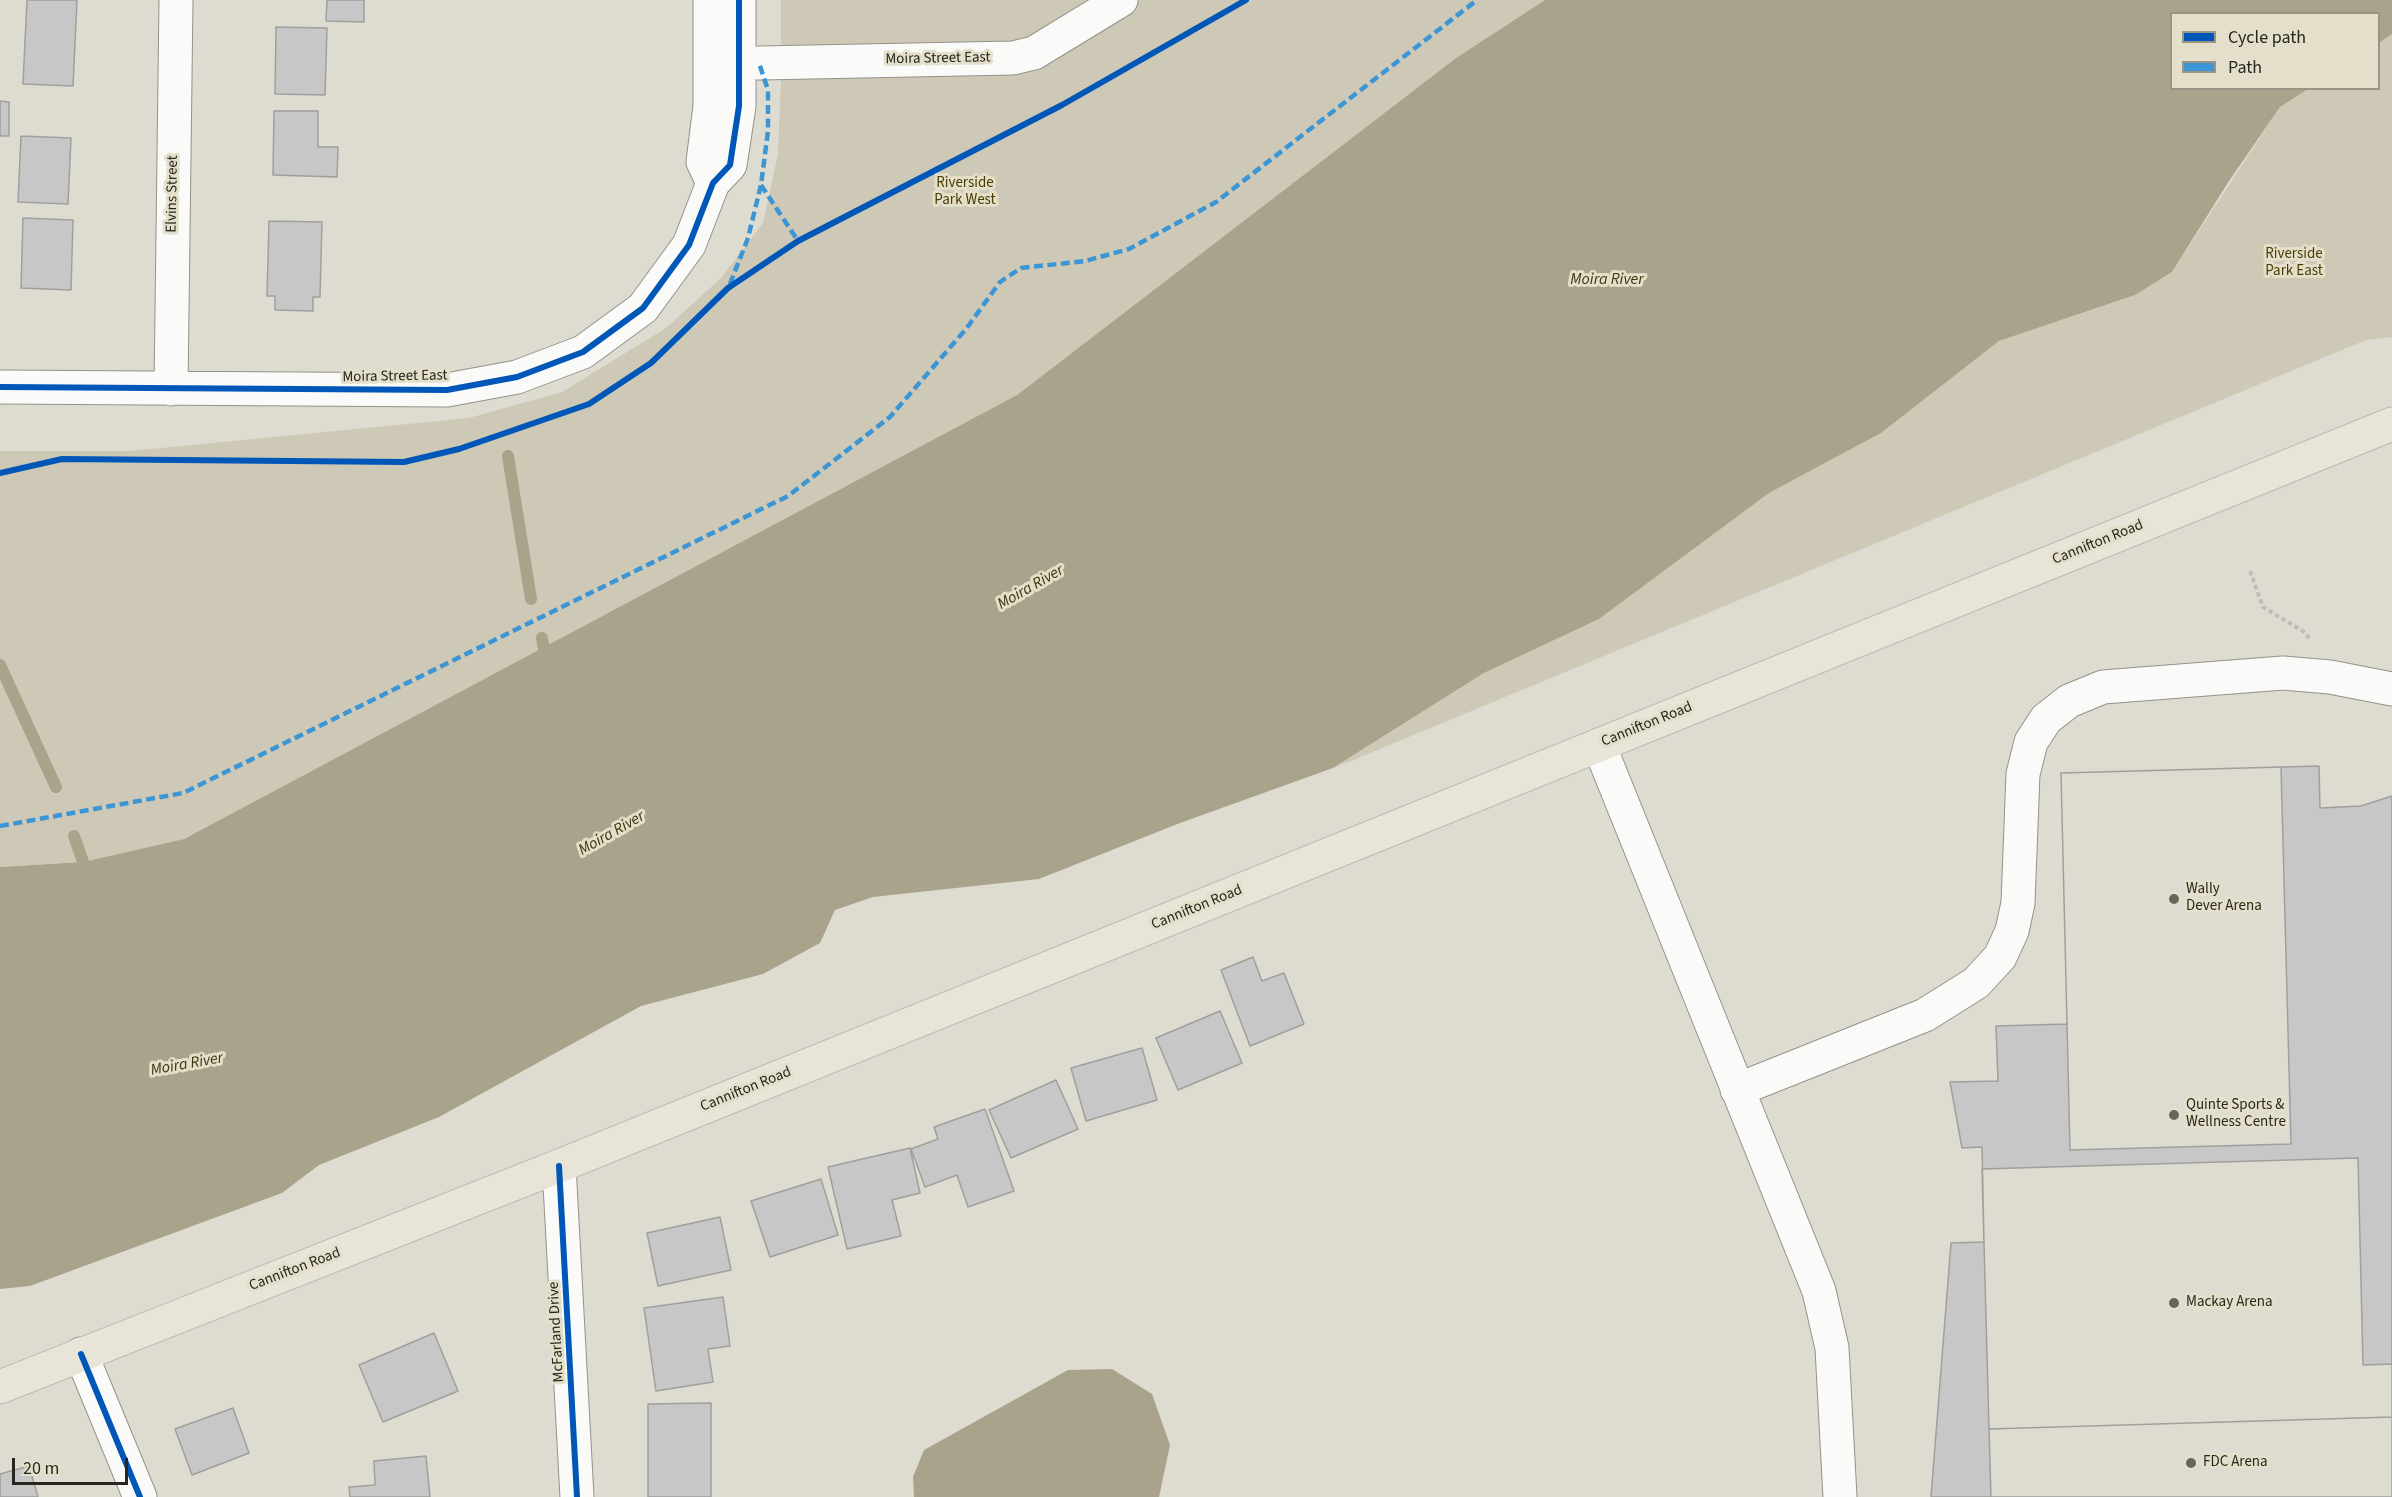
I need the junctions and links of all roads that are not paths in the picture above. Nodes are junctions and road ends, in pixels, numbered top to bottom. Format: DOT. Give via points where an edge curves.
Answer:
graph roads {
  1 [pos="176,0"];
  2 [pos="710,0"];
  3 [pos="739,0"];
  4 [pos="1121,0"];
  5 [pos="725,64"];
  6 [pos="0,387"];
  7 [pos="171,389"];
  8 [pos="2392,424"];
  9 [pos="2392,689"];
  10 [pos="1599,745"];
  11 [pos="1737,1090"];
  12 [pos="559,1166"];
  13 [pos="81,1354"];
  14 [pos="0,1387"];
  15 [pos="140,1497"];
  16 [pos="577,1497"];
  17 [pos="1840,1497"];
  1 -- 7 [label="street, Elvins Street"];
  2 -- 5 [label="street"];
  3 -- 5 [label="street"];
  4 -- 5 [label="street, Moira Street East" via="1034,53 1013,58"];
  5 -- 7 [label="street, Moira Street East" via="710,106 703,162 713,183 689,245 643,308 583,352 517,377 447,390"];
  6 -- 7 [label="street, Moira Street East"];
  8 -- 10 [label="main road, Cannifton Road"];
  9 -- 11 [label="street" via="2283,673 2103,687 2069,701 2046,719 2031,742 2023,774 2018,903 2012,931 2000,957 1976,983 1925,1015"];
  10 -- 11 [label="street"];
  10 -- 12 [label="main road, Cannifton Road"];
  11 -- 17 [label="street" via="1819,1291 1832,1348"];
  12 -- 13 [label="main road, Cannifton Road"];
  12 -- 16 [label="street, McFarland Drive"];
  13 -- 14 [label="main road, Cannifton Road"];
  13 -- 15 [label="street"];
}
